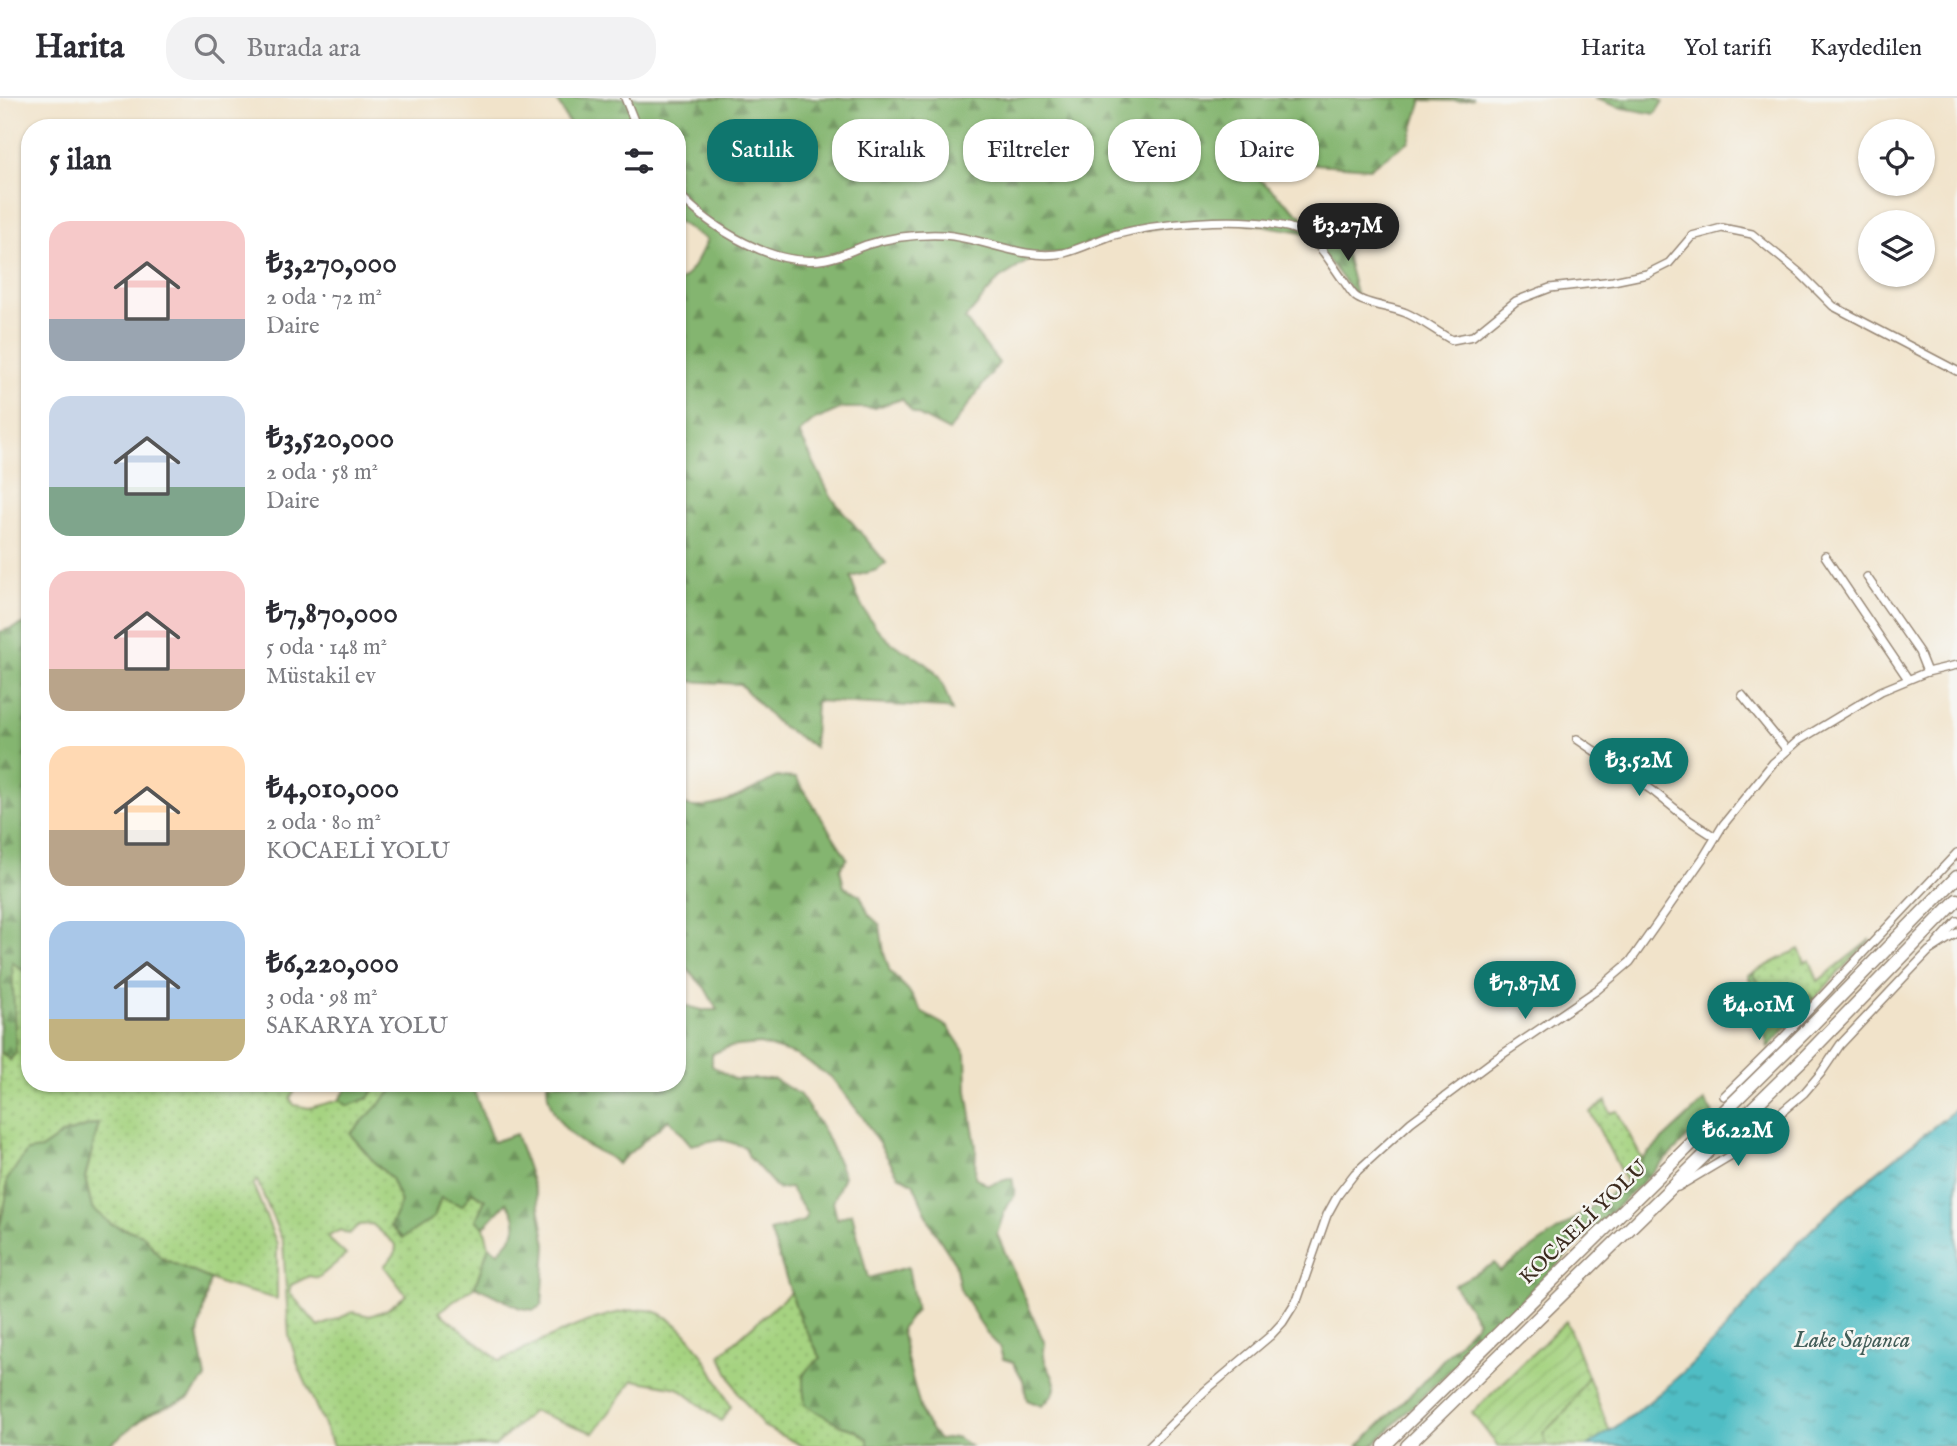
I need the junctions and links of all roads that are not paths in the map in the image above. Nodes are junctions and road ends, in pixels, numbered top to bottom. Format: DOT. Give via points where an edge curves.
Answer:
graph roads {
  1 [pos="625,98"];
  2 [pos="633,119"];
  3 [pos="686,202"];
  4 [pos="1957,371"];
  5 [pos="1825,556"];
  6 [pos="1867,577"];
  7 [pos="1957,665"];
  8 [pos="1927,672"];
  9 [pos="1908,679"];
  10 [pos="1742,695"];
  11 [pos="1577,739"];
  12 [pos="1787,750"];
  13 [pos="1715,837"];
  14 [pos="1957,853"];
  15 [pos="1957,877"];
  16 [pos="1957,900"];
  17 [pos="1957,921"];
  18 [pos="1957,933"];
  19 [pos="1929,951"];
  20 [pos="1724,1096"];
  21 [pos="1663,1195"];
  22 [pos="1149,1446"];
  23 [pos="1384,1446"];
  24 [pos="1407,1446"];
  1 -- 2 [label="street"];
  3 -- 4 [label="street" via="709,221 751,244 779,257 807,262 886,239 914,236 963,237 1025,252 1063,253 1115,235 1162,227 1236,221 1278,225 1302,232 1320,244 1357,298 1406,313 1452,340 1473,336 1516,301 1550,288 1647,274 1669,263 1692,236 1722,228 1752,234 1832,306"];
  5 -- 9 [label="street"];
  6 -- 8 [label="street" via="1919,652"];
  7 -- 8 [label="street"];
  8 -- 9 [label="street"];
  9 -- 12 [label="street"];
  10 -- 12 [label="street"];
  11 -- 13 [label="street"];
  12 -- 13 [label="street"];
  13 -- 22 [label="street" via="1652,933 1620,972 1411,1122 1355,1173 1328,1215 1298,1298 1283,1322"];
  14 -- 20 [label="street"];
  15 -- 23 [label="highway, KOCAELİ YOLU"];
  16 -- 21 [label="highway"];
  17 -- 19 [label="street"];
  18 -- 19 [label="street"];
  19 -- 21 [label="street" via="1788,1107 1730,1156"];
  21 -- 24 [label="highway"];
}
